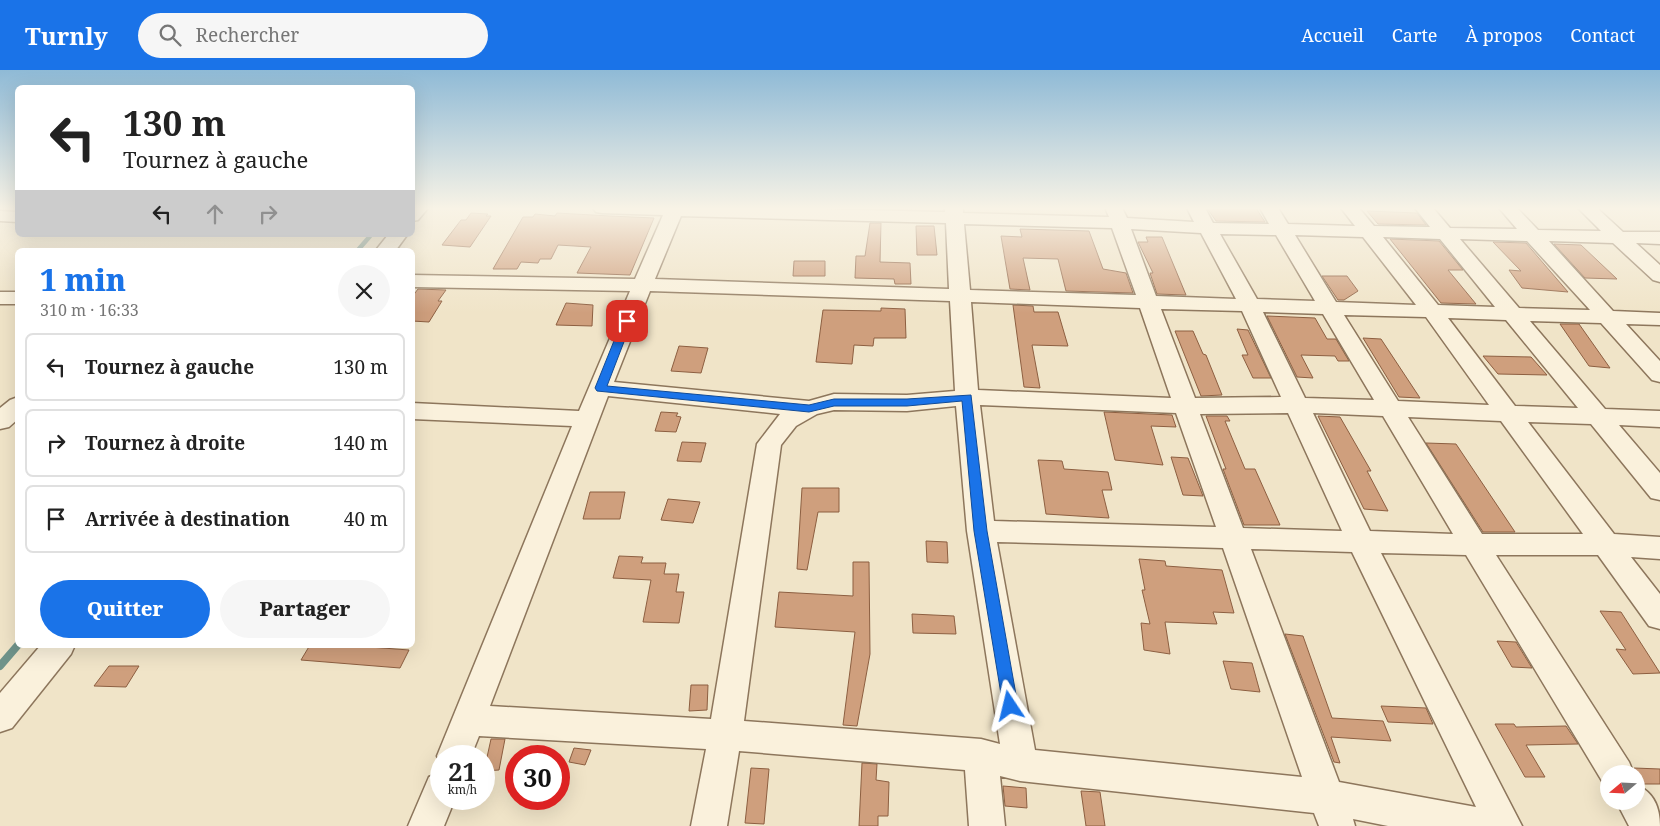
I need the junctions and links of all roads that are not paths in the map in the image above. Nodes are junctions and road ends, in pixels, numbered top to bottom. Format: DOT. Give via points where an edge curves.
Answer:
graph roads {
  1 [pos="660,243"];
  2 [pos="957,243"];
  3 [pos="1127,243"];
  4 [pos="1216,243"];
  5 [pos="1290,243"];
  6 [pos="1377,243"];
  7 [pos="1454,243"];
  8 [pos="1541,243"];
  9 [pos="1624,243"];
  10 [pos="1660,276"];
  11 [pos="415,281"];
  12 [pos="642,285"];
  13 [pos="961,297"];
  14 [pos="0,298"];
  15 [pos="15,298"];
  16 [pos="1148,302"];
  17 [pos="1250,306"];
  18 [pos="1330,308"];
  19 [pos="1432,311"];
  20 [pos="1514,314"];
  21 [pos="1608,317"];
  22 [pos="1660,319"];
  23 [pos="1660,375"];
  24 [pos="601,388"];
  25 [pos="967,397"];
  26 [pos="0,398"];
  27 [pos="15,399"];
  28 [pos="1296,405"];
  29 [pos="1184,406"];
  30 [pos="15,408"];
  31 [pos="809,409"];
  32 [pos="1390,409"];
  33 [pos="415,411"];
  34 [pos="1506,412"];
  35 [pos="1598,416"];
  36 [pos="588,419"];
  37 [pos="1660,419"];
  38 [pos="0,421"];
  39 [pos="1660,491"];
  40 [pos="981,531"];
  41 [pos="1231,537"];
  42 [pos="1361,540"];
  43 [pos="1605,544"];
  44 [pos="1476,545"];
  45 [pos="1660,548"];
  46 [pos="1660,617"];
  47 [pos="58,648"];
  48 [pos="0,717"];
  49 [pos="469,720"];
  50 [pos="725,735"];
  51 [pos="459,745"];
  52 [pos="981,755"];
  53 [pos="1020,765"];
  54 [pos="1611,765"];
  55 [pos="432,810"];
  56 [pos="1639,810"];
  57 [pos="1331,812"];
  58 [pos="426,826"];
  59 [pos="709,826"];
  60 [pos="987,826"];
  61 [pos="1482,826"];
  62 [pos="1504,826"];
  63 [pos="1649,826"];
  1 -- 12 [label="street"];
  2 -- 13 [label="street"];
  3 -- 16 [label="street"];
  4 -- 17 [label="street"];
  5 -- 18 [label="street"];
  6 -- 19 [label="street"];
  7 -- 20 [label="street"];
  8 -- 21 [label="street"];
  9 -- 10 [label="street"];
  11 -- 12 [label="street"];
  12 -- 13 [label="street"];
  12 -- 24 [label="street"];
  13 -- 16 [label="street"];
  13 -- 25 [label="street"];
  14 -- 15 [label="street"];
  16 -- 17 [label="street"];
  16 -- 29 [label="street"];
  17 -- 18 [label="street"];
  17 -- 28 [label="street"];
  18 -- 19 [label="street"];
  18 -- 32 [label="street"];
  19 -- 20 [label="street"];
  19 -- 34 [label="street"];
  20 -- 21 [label="street"];
  20 -- 35 [label="street"];
  21 -- 22 [label="street"];
  21 -- 23 [label="street"];
  24 -- 31 [label="street"];
  24 -- 36 [label="street"];
  25 -- 29 [label="street"];
  25 -- 31 [label="street" via="907,403 834,402"];
  25 -- 40 [label="street"];
  26 -- 27 [label="street"];
  28 -- 29 [label="street"];
  28 -- 32 [label="street"];
  28 -- 42 [label="street"];
  29 -- 41 [label="street"];
  30 -- 38 [label="street"];
  31 -- 50 [label="street" via="787,420 769,444"];
  32 -- 34 [label="street"];
  32 -- 44 [label="street"];
  33 -- 36 [label="street"];
  34 -- 35 [label="street"];
  34 -- 43 [label="street"];
  35 -- 37 [label="street"];
  35 -- 39 [label="street"];
  36 -- 49 [label="street"];
  40 -- 41 [label="street"];
  40 -- 53 [label="street"];
  41 -- 42 [label="street"];
  41 -- 57 [label="street"];
  42 -- 44 [label="street"];
  42 -- 62 [label="street"];
  43 -- 44 [label="street"];
  43 -- 45 [label="street"];
  43 -- 46 [label="street"];
  44 -- 54 [label="street"];
  47 -- 48 [label="street"];
  49 -- 50 [label="street"];
  49 -- 51 [label="street"];
  50 -- 52 [label="street"];
  50 -- 59 [label="street"];
  52 -- 53 [label="street"];
  52 -- 60 [label="street"];
  53 -- 57 [label="street"];
  55 -- 58 [label="street"];
  56 -- 63 [label="street"];
  57 -- 61 [label="street"];
}
